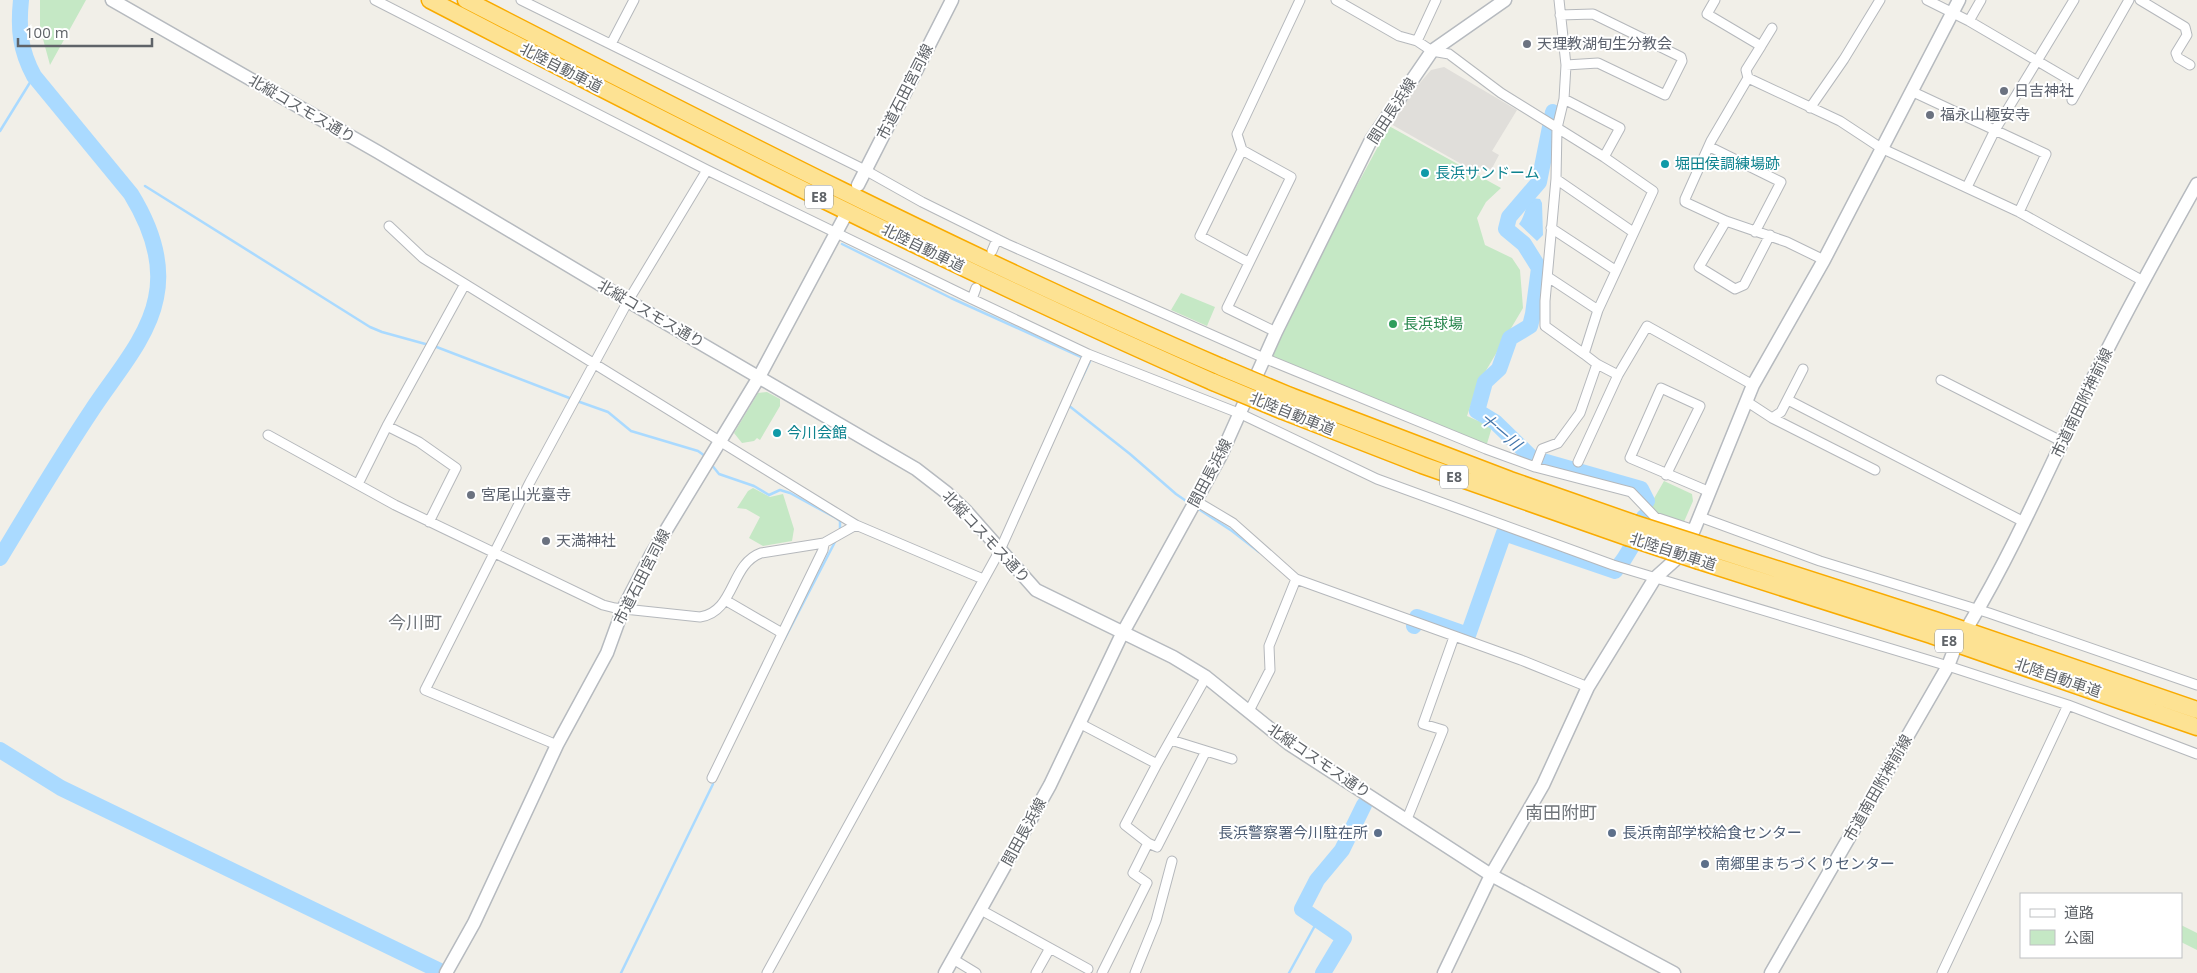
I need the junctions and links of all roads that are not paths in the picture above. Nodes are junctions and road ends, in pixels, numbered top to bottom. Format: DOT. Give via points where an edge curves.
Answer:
graph roads {
  1 [pos="112,0"];
  2 [pos="374,0"];
  3 [pos="430,0"];
  4 [pos="466,0"];
  5 [pos="521,0"];
  6 [pos="634,0"];
  7 [pos="952,0"];
  8 [pos="1300,0"];
  9 [pos="1336,0"];
  10 [pos="1436,0"];
  11 [pos="1505,0"];
  12 [pos="1559,0"];
  13 [pos="1715,0"];
  14 [pos="1880,0"];
  15 [pos="1927,0"];
  16 [pos="1959,0"];
  17 [pos="1981,0"];
  18 [pos="2074,0"];
  19 [pos="2129,0"];
  20 [pos="2140,0"];
  21 [pos="1952,13"];
  22 [pos="1560,15"];
  23 [pos="1969,21"];
  24 [pos="1772,28"];
  25 [pos="1417,41"];
  26 [pos="611,44"];
  27 [pos="1761,46"];
  28 [pos="1432,51"];
  29 [pos="2037,60"];
  30 [pos="1566,65"];
  31 [pos="2190,65"];
  32 [pos="1748,78"];
  33 [pos="2080,86"];
  34 [pos="1911,92"];
  35 [pos="1564,99"];
  36 [pos="2072,100"];
  37 [pos="1810,108"];
  38 [pos="1557,128"];
  39 [pos="1996,130"];
  40 [pos="1710,147"];
  41 [pos="1881,148"];
  42 [pos="1242,150"];
  43 [pos="1604,156"];
  44 [pos="707,170"];
  45 [pos="865,170"];
  46 [pos="1556,179"];
  47 [pos="858,184"];
  48 [pos="2197,184"];
  49 [pos="1967,187"];
  50 [pos="2019,212"];
  51 [pos="844,218"];
  52 [pos="1726,221"];
  53 [pos="389,226"];
  54 [pos="1551,228"];
  55 [pos="1633,232"];
  56 [pos="1755,232"];
  57 [pos="836,234"];
  58 [pos="1770,235"];
  59 [pos="997,240"];
  60 [pos="992,251"];
  61 [pos="1824,260"];
  62 [pos="1248,262"];
  63 [pos="1615,270"];
  64 [pos="1548,278"];
  65 [pos="2143,281"];
  66 [pos="465,284"];
  67 [pos="976,288"];
  68 [pos="972,299"];
  69 [pos="628,302"];
  70 [pos="1598,310"];
  71 [pos="1276,332"];
  72 [pos="1088,354"];
  73 [pos="1584,354"];
  74 [pos="1264,358"];
  75 [pos="595,364"];
  76 [pos="1597,364"];
  77 [pos="1803,369"];
  78 [pos="1217,375"];
  79 [pos="1618,375"];
  80 [pos="759,377"];
  81 [pos="1941,380"];
  82 [pos="1753,384"];
  83 [pos="1788,400"];
  84 [pos="1746,401"];
  85 [pos="1241,414"];
  86 [pos="1772,418"];
  87 [pos="387,426"];
  88 [pos="268,435"];
  89 [pos="719,442"];
  90 [pos="2063,442"];
  91 [pos="1578,462"];
  92 [pos="1535,465"];
  93 [pos="1875,470"];
  94 [pos="1666,475"];
  95 [pos="358,484"];
  96 [pos="1710,492"];
  97 [pos="1196,501"];
  98 [pos="1700,517"];
  99 [pos="429,522"];
  100 [pos="2024,522"];
  101 [pos="856,525"];
  102 [pos="1694,530"];
  103 [pos="824,543"];
  104 [pos="1000,550"];
  105 [pos="496,552"];
  106 [pos="1702,554"];
  107 [pos="983,578"];
  108 [pos="1655,578"];
  109 [pos="1296,580"];
  110 [pos="725,600"];
  111 [pos="623,609"];
  112 [pos="1978,610"];
  113 [pos="1970,624"];
  114 [pos="782,633"];
  115 [pos="1123,633"];
  116 [pos="1454,636"];
  117 [pos="1953,653"];
  118 [pos="1948,666"];
  119 [pos="1206,677"];
  120 [pos="2197,685"];
  121 [pos="1588,687"];
  122 [pos="2068,705"];
  123 [pos="2197,710"];
  124 [pos="1249,712"];
  125 [pos="1080,723"];
  126 [pos="2197,727"];
  127 [pos="1171,740"];
  128 [pos="558,745"];
  129 [pos="1206,751"];
  130 [pos="2197,754"];
  131 [pos="1232,759"];
  132 [pos="1158,764"];
  133 [pos="712,778"];
  134 [pos="1407,819"];
  135 [pos="1148,843"];
  136 [pos="1172,861"];
  137 [pos="1491,875"];
  138 [pos="981,910"];
  139 [pos="1050,948"];
  140 [pos="953,959"];
  141 [pos="448,970"];
  142 [pos="1090,972"];
  143 [pos="767,973"];
  144 [pos="945,973"];
  145 [pos="976,973"];
  146 [pos="1036,973"];
  147 [pos="1102,973"];
  148 [pos="1135,973"];
  149 [pos="1444,973"];
  150 [pos="1674,973"];
  151 [pos="1771,973"];
  152 [pos="1942,973"];
  1 -- 69 [label="street, 北縦コスモス通り" via="378,152"];
  2 -- 44 [label="street"];
  3 -- 78 [label="highway, 北陸自動車道 / E8" via="756,167 1075,321"];
  4 -- 78 [label="highway, 北陸自動車道 / E8" via="763,152"];
  5 -- 26 [label="street"];
  6 -- 26 [label="street"];
  7 -- 45 [label="street, 市道石田宮司線"];
  8 -- 42 [label="street" via="1237,134"];
  9 -- 25 [label="street" via="1399,36"];
  10 -- 25 [label="street"];
  11 -- 28 [label="street, 間田長浜線"];
  12 -- 22 [label="street"];
  13 -- 27 [label="street" via="1707,14"];
  14 -- 37 [label="street"];
  15 -- 21 [label="street"];
  16 -- 21 [label="street"];
  17 -- 23 [label="street"];
  18 -- 29 [label="street"];
  19 -- 33 [label="street"];
  20 -- 31 [label="street" via="2185,27 2187,35 2176,52 2178,58"];
  21 -- 23 [label="street"];
  21 -- 34 [label="street"];
  22 -- 30 [label="street"];
  22 -- 30 [label="street" via="1593,14 1681,57 1682,62 1664,96 1598,63"];
  23 -- 29 [label="street"];
  24 -- 27 [label="street"];
  25 -- 28 [label="street"];
  26 -- 45 [label="street"];
  27 -- 32 [label="street" via="1746,70"];
  28 -- 38 [label="street" via="1449,54 1501,93"];
  28 -- 71 [label="street, 間田長浜線" via="1371,140"];
  29 -- 33 [label="street"];
  29 -- 39 [label="street"];
  30 -- 35 [label="street"];
  32 -- 37 [label="street"];
  32 -- 40 [label="street"];
  33 -- 36 [label="street"];
  34 -- 39 [label="street"];
  34 -- 41 [label="street"];
  35 -- 38 [label="street"];
  35 -- 43 [label="street" via="1620,128"];
  37 -- 41 [label="street" via="1840,121"];
  38 -- 43 [label="street"];
  38 -- 46 [label="street"];
  39 -- 49 [label="street"];
  39 -- 50 [label="street" via="2046,154"];
  40 -- 52 [label="street" via="1685,200 1688,205"];
  40 -- 56 [label="street" via="1781,182"];
  41 -- 49 [label="street"];
  41 -- 61 [label="street"];
  42 -- 62 [label="street" via="1200,236"];
  42 -- 62 [label="street" via="1291,178"];
  43 -- 55 [label="street" via="1653,191"];
  44 -- 57 [label="street"];
  44 -- 69 [label="street"];
  45 -- 47 [label="street, 市道石田宮司線"];
  45 -- 59 [label="street"];
  46 -- 54 [label="street"];
  46 -- 55 [label="street"];
  48 -- 65 [label="street, 市道南田附神前線"];
  49 -- 50 [label="street"];
  50 -- 65 [label="street"];
  51 -- 57 [label="street, 市道石田宮司線"];
  52 -- 56 [label="street"];
  52 -- 58 [label="street" via="1699,267 1735,289 1744,285"];
  53 -- 66 [label="street" via="423,258"];
  54 -- 63 [label="street"];
  54 -- 64 [label="street"];
  55 -- 63 [label="street"];
  56 -- 58 [label="street"];
  57 -- 68 [label="street"];
  57 -- 80 [label="street, 市道石田宮司線"];
  58 -- 61 [label="street"];
  59 -- 60 [label="street"];
  59 -- 74 [label="street"];
  61 -- 82 [label="street"];
  62 -- 71 [label="street" via="1227,308"];
  63 -- 70 [label="street"];
  64 -- 70 [label="street"];
  64 -- 73 [label="street" via="1545,326"];
  65 -- 90 [label="street, 市道南田附神前線"];
  66 -- 75 [label="street"];
  66 -- 87 [label="street"];
  67 -- 68 [label="street"];
  68 -- 72 [label="street"];
  69 -- 75 [label="street"];
  69 -- 80 [label="street, 北縦コスモス通り"];
  70 -- 73 [label="street"];
  71 -- 74 [label="street, 間田長浜線"];
  72 -- 85 [label="street"];
  72 -- 104 [label="street"];
  73 -- 76 [label="street"];
  74 -- 85 [label="street, 間田長浜線"];
  74 -- 92 [label="street"];
  75 -- 89 [label="street"];
  75 -- 105 [label="street" via="530,482"];
  76 -- 79 [label="street"];
  76 -- 92 [label="street" via="1580,413 1558,443 1542,449"];
  77 -- 83 [label="street"];
  78 -- 106 [label="highway, 北陸自動車道 / E8, bridge" via="1286,403 1510,480 1630,530"];
  79 -- 82 [label="street" via="1647,326"];
  79 -- 91 [label="street"];
  80 -- 89 [label="street, 市道石田宮司線"];
  80 -- 104 [label="street, 北縦コスモス通り" via="916,469 947,493"];
  81 -- 90 [label="street"];
  82 -- 84 [label="street"];
  83 -- 86 [label="street" via="1781,412"];
  83 -- 100 [label="street"];
  84 -- 86 [label="street"];
  84 -- 96 [label="street"];
  85 -- 97 [label="street, 間田長浜線"];
  85 -- 108 [label="street" via="1377,479"];
  86 -- 93 [label="street"];
  87 -- 95 [label="street"];
  87 -- 99 [label="street" via="419,442 456,468"];
  88 -- 95 [label="street"];
  89 -- 101 [label="street"];
  89 -- 111 [label="street, 市道石田宮司線" via="651,555"];
  90 -- 100 [label="street, 市道南田附神前線"];
  92 -- 102 [label="street" via="1631,492 1655,517"];
  94 -- 94 [label="street" via="1630,458 1661,388 1700,406"];
  94 -- 96 [label="street"];
  95 -- 99 [label="street"];
  96 -- 98 [label="street"];
  97 -- 109 [label="street" via="1232,523"];
  97 -- 115 [label="street, 間田長浜線"];
  98 -- 102 [label="street"];
  98 -- 112 [label="street" via="1820,560"];
  99 -- 105 [label="street"];
  100 -- 112 [label="street, 市道南田附神前線"];
  101 -- 103 [label="street"];
  101 -- 107 [label="street"];
  102 -- 108 [label="street" via="1675,560"];
  103 -- 110 [label="street" via="753,557 743,566"];
  103 -- 114 [label="street"];
  104 -- 107 [label="street"];
  104 -- 115 [label="street, 北縦コスモス通り" via="1036,590"];
  105 -- 111 [label="street" via="604,605"];
  105 -- 128 [label="street" via="425,690"];
  106 -- 123 [label="highway, 北陸自動車道 / E8" via="1935,620"];
  106 -- 126 [label="highway, 北陸自動車道 / E8"];
  107 -- 143 [label="street"];
  108 -- 118 [label="street"];
  108 -- 121 [label="street"];
  109 -- 116 [label="street"];
  109 -- 124 [label="street" via="1269,646 1270,670"];
  110 -- 111 [label="street" via="715,612 700,617"];
  110 -- 114 [label="street"];
  111 -- 128 [label="street, 市道石田宮司線" via="607,652"];
  112 -- 113 [label="street, 市道南田附神前線"];
  112 -- 120 [label="street"];
  114 -- 133 [label="street"];
  115 -- 119 [label="street, 北縦コスモス通り"];
  115 -- 125 [label="street, 間田長浜線"];
  116 -- 121 [label="street"];
  116 -- 134 [label="street" via="1423,724 1443,730"];
  117 -- 118 [label="street, 市道南田附神前線"];
  118 -- 122 [label="street"];
  118 -- 151 [label="street, 市道南田附神前線"];
  119 -- 124 [label="street, 北縦コスモス通り"];
  119 -- 127 [label="street"];
  121 -- 137 [label="street" via="1543,785"];
  122 -- 130 [label="street"];
  122 -- 152 [label="street"];
  124 -- 134 [label="street, 北縦コスモス通り" via="1289,744"];
  125 -- 132 [label="street"];
  125 -- 138 [label="street, 間田長浜線"];
  127 -- 129 [label="street"];
  127 -- 132 [label="street"];
  128 -- 141 [label="street, 市道石田宮司線" via="474,923"];
  129 -- 131 [label="street"];
  129 -- 135 [label="street" via="1157,847"];
  132 -- 135 [label="street" via="1125,825"];
  134 -- 137 [label="street, 北縦コスモス通り"];
  135 -- 147 [label="street" via="1133,873 1147,882"];
  136 -- 148 [label="street" via="1156,921"];
  137 -- 149 [label="street"];
  137 -- 150 [label="street, 北縦コスモス通り"];
  138 -- 139 [label="street"];
  138 -- 140 [label="street, 間田長浜線"];
  139 -- 142 [label="street"];
  139 -- 146 [label="street"];
  140 -- 144 [label="street, 間田長浜線"];
  140 -- 145 [label="street"];
}
